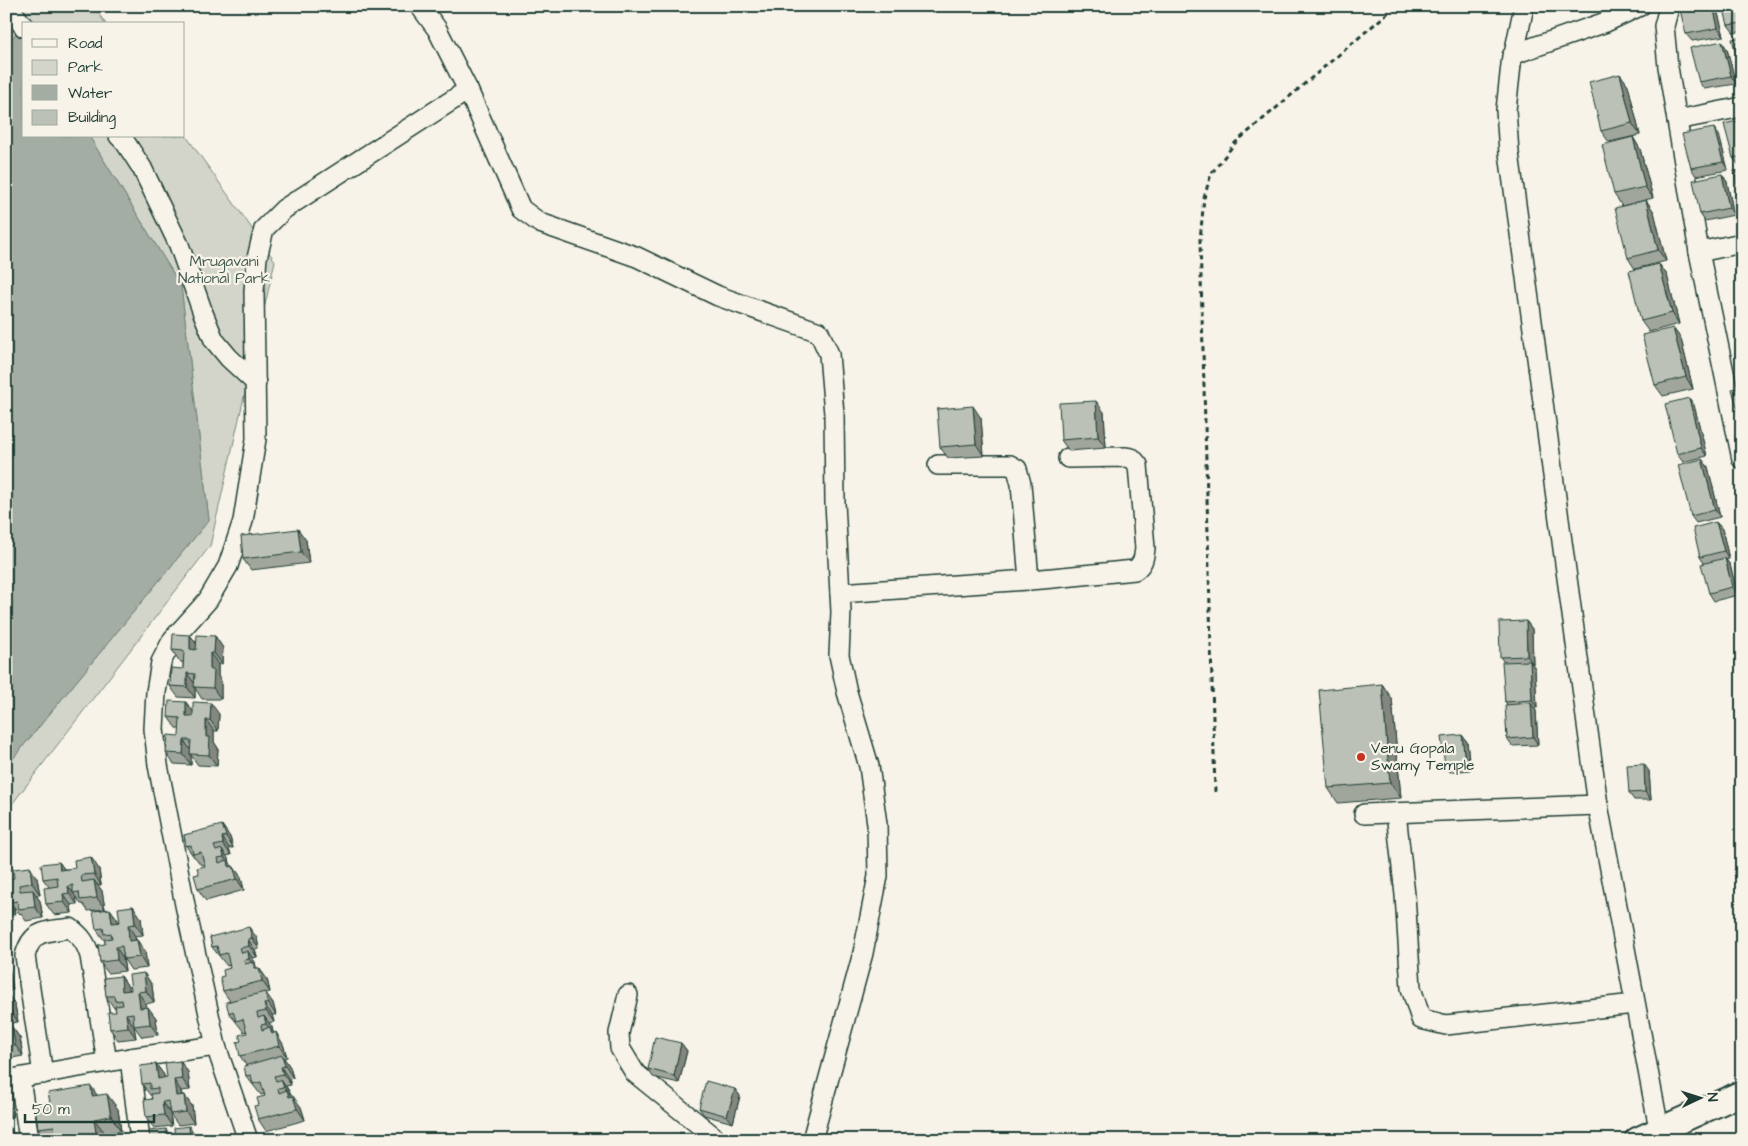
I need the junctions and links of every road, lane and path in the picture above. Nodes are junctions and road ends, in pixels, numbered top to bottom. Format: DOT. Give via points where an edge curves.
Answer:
graph roads {
  1 [pos="8,6"];
  2 [pos="420,6"];
  3 [pos="1396,6"];
  4 [pos="1524,6"];
  5 [pos="1640,6"];
  6 [pos="1668,8"];
  7 [pos="22,24"];
  8 [pos="1514,54"];
  9 [pos="468,90"];
  10 [pos="1742,107"];
  11 [pos="1677,120"];
  12 [pos="121,138"];
  13 [pos="1742,243"];
  14 [pos="1699,252"];
  15 [pos="1734,377"];
  16 [pos="256,382"];
  17 [pos="1068,458"];
  18 [pos="1742,459"];
  19 [pos="938,465"];
  20 [pos="1029,580"];
  21 [pos="840,594"];
  22 [pos="1215,792"];
  23 [pos="1598,805"];
  24 [pos="1396,813"];
  25 [pos="1364,814"];
  26 [pos="628,994"];
  27 [pos="1634,1004"];
  28 [pos="216,1046"];
  29 [pos="130,1058"];
  30 [pos="107,1062"];
  31 [pos="43,1074"];
  32 [pos="13,1079"];
  33 [pos="1742,1092"];
  34 [pos="1659,1129"];
  35 [pos="29,1140"];
  36 [pos="140,1140"];
  37 [pos="248,1140"];
  38 [pos="715,1140"];
  39 [pos="812,1140"];
  40 [pos="1637,1140"];
  1 -- 7 [label="street"];
  2 -- 9 [label="street" via="437,29"];
  3 -- 22 [label="path" via="1235,143 1211,174 1204,198 1200,240"];
  4 -- 8 [label="street"];
  5 -- 8 [label="street" via="1606,22"];
  6 -- 11 [label="street" via="1664,35"];
  8 -- 23 [label="street" via="1506,110 1509,153"];
  9 -- 16 [label="street" via="284,209 264,229 256,258 254,291"];
  9 -- 21 [label="street" via="521,209 540,222 637,257 718,296 819,332 829,354 834,406"];
  10 -- 11 [label="street"];
  11 -- 14 [label="street"];
  12 -- 16 [label="street" via="142,168 179,245 214,340"];
  13 -- 14 [label="street"];
  14 -- 15 [label="street"];
  15 -- 18 [label="street"];
  16 -- 28 [label="street" via="256,439 243,521 228,566 208,600 173,639 161,662 156,692 154,729 158,765"];
  17 -- 20 [label="street" via="1126,457 1138,465 1144,558 1135,570"];
  19 -- 20 [label="street" via="1010,465 1017,469"];
  20 -- 21 [label="street"];
  21 -- 39 [label="street" via="839,655 869,766 877,824 878,876 862,953"];
  23 -- 24 [label="street"];
  23 -- 27 [label="street"];
  24 -- 25 [label="street"];
  24 -- 27 [label="street" via="1411,988 1421,1018 1446,1025"];
  26 -- 38 [label="street" via="619,1033 620,1048 635,1073"];
  27 -- 34 [label="street"];
  28 -- 29 [label="street"];
  28 -- 37 [label="street"];
  29 -- 30 [label="street"];
  29 -- 36 [label="street"];
  30 -- 31 [label="street"];
  30 -- 31 [label="street" via="86,944 70,928 42,933 28,944 25,956"];
  31 -- 32 [label="street"];
  32 -- 35 [label="street"];
  33 -- 34 [label="main road"];
  34 -- 40 [label="main road"];
}
